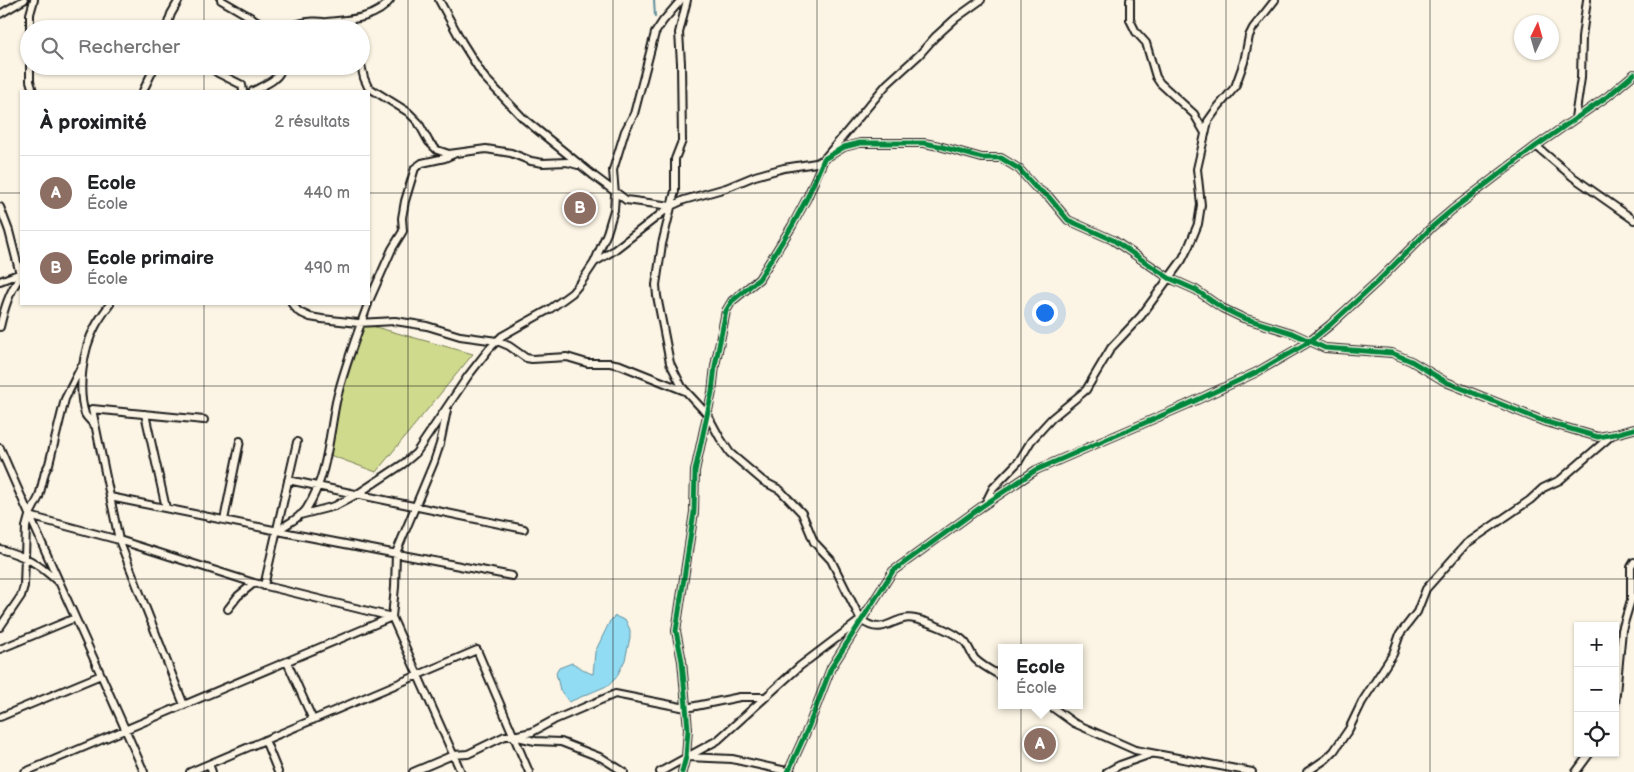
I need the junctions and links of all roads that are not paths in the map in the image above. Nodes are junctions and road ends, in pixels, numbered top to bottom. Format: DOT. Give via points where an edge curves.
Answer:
graph roads {
  1 [pos="24,0"];
  2 [pos="34,0"];
  3 [pos="180,0"];
  4 [pos="221,0"];
  5 [pos="390,0"];
  6 [pos="439,0"];
  7 [pos="680,0"];
  8 [pos="687,0"];
  9 [pos="981,0"];
  10 [pos="1130,0"];
  11 [pos="1276,0"];
  12 [pos="1587,0"];
  13 [pos="0,14"];
  14 [pos="30,20"];
  15 [pos="169,20"];
  16 [pos="255,20"];
  17 [pos="342,20"];
  18 [pos="1634,74"];
  19 [pos="30,75"];
  20 [pos="151,75"];
  21 [pos="222,75"];
  22 [pos="279,75"];
  23 [pos="363,75"];
  24 [pos="33,90"];
  25 [pos="143,90"];
  26 [pos="243,90"];
  27 [pos="255,90"];
  28 [pos="1575,118"];
  29 [pos="1205,134"];
  30 [pos="1536,146"];
  31 [pos="455,153"];
  32 [pos="824,159"];
  33 [pos="582,166"];
  34 [pos="614,190"];
  35 [pos="671,206"];
  36 [pos="0,207"];
  37 [pos="1634,220"];
  38 [pos="594,263"];
  39 [pos="20,271"];
  40 [pos="20,275"];
  41 [pos="20,276"];
  42 [pos="1169,278"];
  43 [pos="0,281"];
  44 [pos="370,298"];
  45 [pos="109,305"];
  46 [pos="293,305"];
  47 [pos="367,305"];
  48 [pos="361,323"];
  49 [pos="0,328"];
  50 [pos="497,340"];
  51 [pos="1309,342"];
  52 [pos="82,367"];
  53 [pos="686,391"];
  54 [pos="448,406"];
  55 [pos="145,414"];
  56 [pos="707,414"];
  57 [pos="204,420"];
  58 [pos="96,427"];
  59 [pos="1634,429"];
  60 [pos="1612,435"];
  61 [pos="240,441"];
  62 [pos="297,442"];
  63 [pos="0,448"];
  64 [pos="3,461"];
  65 [pos="288,480"];
  66 [pos="317,486"];
  67 [pos="357,494"];
  68 [pos="110,497"];
  69 [pos="984,505"];
  70 [pos="415,506"];
  71 [pos="166,508"];
  72 [pos="300,515"];
  73 [pos="29,516"];
  74 [pos="224,520"];
  75 [pos="524,529"];
  76 [pos="277,530"];
  77 [pos="118,540"];
  78 [pos="0,549"];
  79 [pos="396,553"];
  80 [pos="25,557"];
  81 [pos="1634,562"];
  82 [pos="512,576"];
  83 [pos="59,583"];
  84 [pos="254,583"];
  85 [pos="264,586"];
  86 [pos="228,609"];
  87 [pos="392,617"];
  88 [pos="76,618"];
  89 [pos="861,620"];
  90 [pos="0,627"];
  91 [pos="0,649"];
  92 [pos="287,662"];
  93 [pos="1618,667"];
  94 [pos="998,674"];
  95 [pos="101,675"];
  96 [pos="418,675"];
  97 [pos="765,697"];
  98 [pos="184,705"];
  99 [pos="686,708"];
  100 [pos="1055,709"];
  101 [pos="0,717"];
  102 [pos="313,720"];
  103 [pos="125,730"];
  104 [pos="513,736"];
  105 [pos="265,740"];
  106 [pos="1152,754"];
  107 [pos="453,755"];
  108 [pos="686,757"];
  109 [pos="1587,757"];
  110 [pos="209,764"];
  111 [pos="25,772"];
  112 [pos="144,772"];
  113 [pos="190,772"];
  114 [pos="212,772"];
  115 [pos="278,772"];
  116 [pos="413,772"];
  117 [pos="460,772"];
  118 [pos="529,772"];
  119 [pos="624,772"];
  120 [pos="660,772"];
  121 [pos="682,772"];
  122 [pos="789,772"];
  123 [pos="1107,772"];
  124 [pos="1252,772"];
  125 [pos="1307,772"];
  126 [pos="1576,772"];
  1 -- 13 [label="street"];
  2 -- 14 [label="street"];
  3 -- 15 [label="street"];
  4 -- 16 [label="street"];
  5 -- 17 [label="street" via="374,12"];
  6 -- 33 [label="street" via="484,77 524,119"];
  7 -- 34 [label="street" via="655,33 634,114 614,164"];
  8 -- 35 [label="street" via="679,33 682,141 675,159 675,191"];
  9 -- 32 [label="street" via="942,31 887,84"];
  10 -- 29 [label="street" via="1130,20 1146,43 1156,77 1194,114"];
  11 -- 29 [label="street" via="1253,28 1235,87 1208,121"];
  12 -- 28 [label="street"];
  18 -- 28 [label="street"];
  19 -- 24 [label="street"];
  20 -- 25 [label="street"];
  21 -- 26 [label="street" via="242,85"];
  22 -- 27 [label="street"];
  23 -- 31 [label="street" via="368,87 418,122 437,150"];
  28 -- 30 [label="street"];
  29 -- 42 [label="street" via="1197,169 1201,205 1198,224"];
  30 -- 37 [label="street"];
  30 -- 51 [label="street" via="1432,227 1378,281"];
  31 -- 33 [label="street" via="486,149 511,153 531,161 567,162"];
  31 -- 44 [label="street" via="415,168 405,202 403,231"];
  32 -- 35 [label="street" via="755,176"];
  32 -- 42 [label="street" via="844,147 860,143 924,143 982,158 1001,158 1049,197 1068,220 1113,240"];
  32 -- 56 [label="street" via="792,226 759,279 732,301 726,311"];
  33 -- 34 [label="street"];
  34 -- 35 [label="street" via="626,200"];
  34 -- 38 [label="street" via="614,210"];
  35 -- 38 [label="street"];
  35 -- 53 [label="street" via="656,286 670,363"];
  36 -- 39 [label="street"];
  38 -- 50 [label="street" via="572,293"];
  40 -- 43 [label="street"];
  41 -- 49 [label="street"];
  42 -- 51 [label="street" via="1243,318 1292,333"];
  42 -- 69 [label="street" via="1111,348 1086,390 1052,418 1031,441 1019,461 993,488"];
  45 -- 52 [label="street" via="95,326"];
  46 -- 48 [label="street" via="310,317"];
  47 -- 48 [label="street"];
  48 -- 50 [label="street" via="395,321 460,336"];
  48 -- 66 [label="street" via="336,402"];
  50 -- 53 [label="street" via="526,358 567,357 587,363 620,365"];
  50 -- 54 [label="street"];
  51 -- 60 [label="street" via="1325,348 1392,353 1446,382 1542,422 1598,437"];
  51 -- 69 [label="street" via="1248,376 1036,470"];
  52 -- 58 [label="street" via="85,414"];
  52 -- 73 [label="street" via="65,399 39,497"];
  53 -- 56 [label="street"];
  54 -- 67 [label="street" via="416,453"];
  54 -- 70 [label="street" via="440,444"];
  55 -- 57 [label="street"];
  55 -- 58 [label="street" via="92,409"];
  55 -- 71 [label="street"];
  56 -- 89 [label="street" via="730,453 763,481 780,490 802,513 814,542 831,560"];
  56 -- 99 [label="street" via="695,471 694,512 676,631"];
  58 -- 68 [label="street"];
  59 -- 60 [label="street"];
  60 -- 125 [label="street" via="1560,480 1542,488 1530,500 1466,544 1426,588 1418,612 1400,634 1393,654 1349,728 1334,751"];
  61 -- 74 [label="street"];
  62 -- 65 [label="street"];
  63 -- 64 [label="street"];
  64 -- 73 [label="street"];
  65 -- 66 [label="street"];
  65 -- 76 [label="street"];
  66 -- 67 [label="street"];
  66 -- 72 [label="street"];
  67 -- 70 [label="street"];
  67 -- 72 [label="street" via="335,506"];
  68 -- 71 [label="street"];
  68 -- 77 [label="street"];
  69 -- 89 [label="street" via="893,571"];
  70 -- 75 [label="street"];
  70 -- 79 [label="street"];
  71 -- 74 [label="street"];
  72 -- 76 [label="street"];
  73 -- 77 [label="street"];
  73 -- 80 [label="street"];
  73 -- 83 [label="street"];
  74 -- 76 [label="street"];
  76 -- 79 [label="street"];
  76 -- 85 [label="street"];
  77 -- 84 [label="street"];
  77 -- 98 [label="street"];
  78 -- 80 [label="street"];
  79 -- 82 [label="street"];
  79 -- 87 [label="street"];
  80 -- 83 [label="street"];
  80 -- 90 [label="street" via="21,596"];
  81 -- 93 [label="street" via="1631,567 1631,600 1621,638"];
  83 -- 88 [label="street"];
  84 -- 85 [label="street"];
  84 -- 86 [label="street"];
  85 -- 87 [label="street"];
  87 -- 92 [label="street"];
  87 -- 96 [label="street"];
  88 -- 91 [label="street"];
  88 -- 95 [label="street"];
  89 -- 94 [label="street" via="875,628 905,619 927,622 956,635 975,658"];
  89 -- 97 [label="street"];
  89 -- 122 [label="street" via="831,668"];
  92 -- 98 [label="street"];
  92 -- 102 [label="street"];
  95 -- 101 [label="street"];
  95 -- 103 [label="street"];
  96 -- 102 [label="street"];
  96 -- 104 [label="street" via="476,650"];
  96 -- 107 [label="street"];
  97 -- 99 [label="street" via="740,697"];
  97 -- 108 [label="street" via="718,740"];
  98 -- 103 [label="street"];
  99 -- 104 [label="street" via="615,694 532,732"];
  99 -- 108 [label="street"];
  100 -- 106 [label="street" via="1074,723 1135,750"];
  102 -- 105 [label="street"];
  103 -- 111 [label="street"];
  103 -- 112 [label="street"];
  104 -- 107 [label="street" via="505,736 468,754"];
  104 -- 118 [label="street"];
  104 -- 119 [label="street" via="561,742 602,758"];
  105 -- 110 [label="street"];
  105 -- 115 [label="street"];
  106 -- 123 [label="street"];
  106 -- 124 [label="street"];
  107 -- 116 [label="street"];
  107 -- 117 [label="street"];
  108 -- 120 [label="street"];
  108 -- 121 [label="street"];
  108 -- 122 [label="street" via="732,758"];
  109 -- 126 [label="street"];
  110 -- 113 [label="street"];
  110 -- 114 [label="street"];
}
